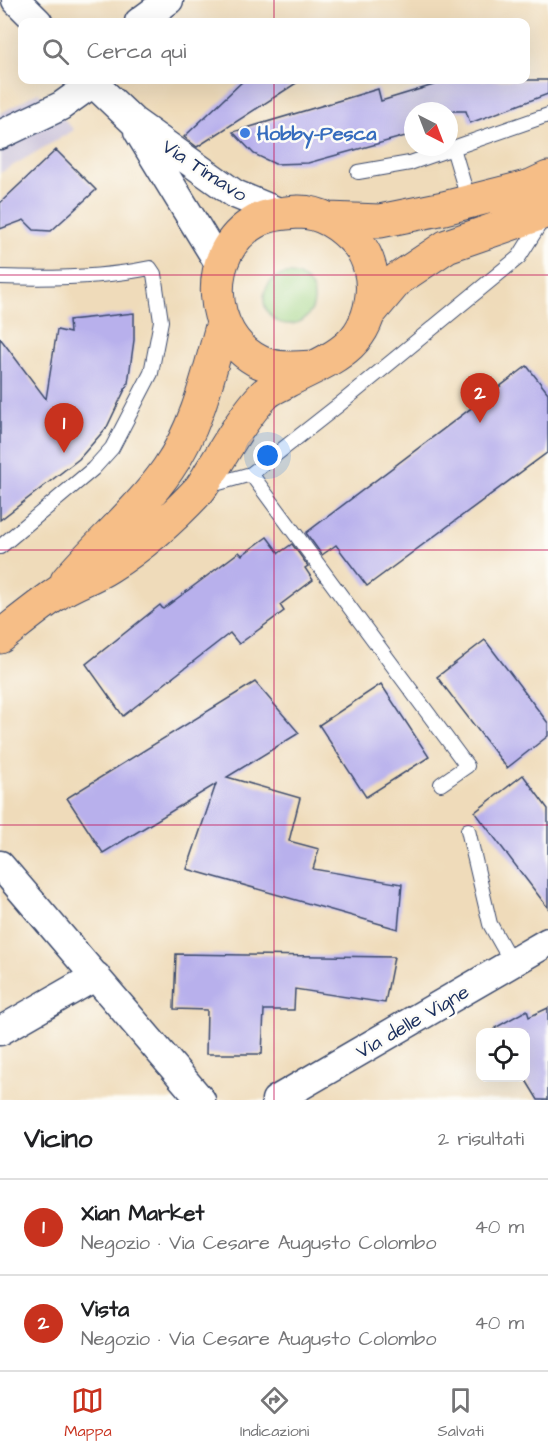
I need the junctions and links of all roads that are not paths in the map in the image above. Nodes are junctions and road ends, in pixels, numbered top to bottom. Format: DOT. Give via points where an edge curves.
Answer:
graph roads {
  1 [pos="16,0"];
  2 [pos="169,0"];
  3 [pos="34,18"];
  4 [pos="144,18"];
  5 [pos="87,84"];
  6 [pos="94,84"];
  7 [pos="548,115"];
  8 [pos="133,121"];
  9 [pos="0,135"];
  10 [pos="458,146"];
  11 [pos="431,156"];
  12 [pos="455,156"];
  13 [pos="358,172"];
  14 [pos="548,178"];
  15 [pos="469,202"];
  16 [pos="547,212"];
  17 [pos="281,213"];
  18 [pos="328,219"];
  19 [pos="220,265"];
  20 [pos="0,277"];
  21 [pos="371,310"];
  22 [pos="222,324"];
  23 [pos="314,367"];
  24 [pos="251,474"];
  25 [pos="200,488"];
  26 [pos="0,547"];
  27 [pos="57,593"];
  28 [pos="3,627"];
  29 [pos="441,784"];
  30 [pos="468,830"];
  31 [pos="0,866"];
  32 [pos="548,942"];
  33 [pos="512,963"];
  34 [pos="96,976"];
  35 [pos="0,1031"];
  36 [pos="201,1100"];
  37 [pos="276,1100"];
  1 -- 3 [label="street"];
  2 -- 4 [label="street"];
  5 -- 9 [label="street, Via Timavo" via="61,106"];
  6 -- 8 [label="street, Via Timavo"];
  7 -- 10 [label="lane"];
  8 -- 17 [label="street, Via Timavo" via="235,194"];
  8 -- 19 [label="street, Via Timavo"];
  11 -- 13 [label="lane"];
  12 -- 15 [label="lane"];
  14 -- 15 [label="main road"];
  15 -- 18 [label="main road" via="380,221"];
  16 -- 21 [label="main road" via="447,246 398,279"];
  16 -- 24 [label="lane" via="519,257"];
  17 -- 18 [label="main road, Via Timavo" via="305,212"];
  17 -- 19 [label="main road, Via Timavo" via="254,222 233,240"];
  18 -- 21 [label="main road, Via Timavo" via="361,247 370,267"];
  19 -- 22 [label="main road, Via Timavo" via="216,294"];
  20 -- 26 [label="lane" via="124,273 150,268 161,321 151,373 112,447 93,469"];
  21 -- 23 [label="main road" via="350,346 334,359"];
  22 -- 23 [label="main road, Via Timavo" via="238,346 260,362 287,369"];
  22 -- 27 [label="main road" via="202,396 168,469"];
  23 -- 25 [label="main road" via="265,393"];
  24 -- 25 [label="lane"];
  24 -- 29 [label="lane" via="467,766"];
  25 -- 27 [label="main road" via="154,532 108,567"];
  27 -- 28 [label="main road"];
  30 -- 33 [label="lane" via="490,924"];
  31 -- 34 [label="street"];
  32 -- 33 [label="street, Via delle Vigne"];
  33 -- 37 [label="street, Via delle Vigne"];
  34 -- 35 [label="street"];
  34 -- 36 [label="street"];
}
